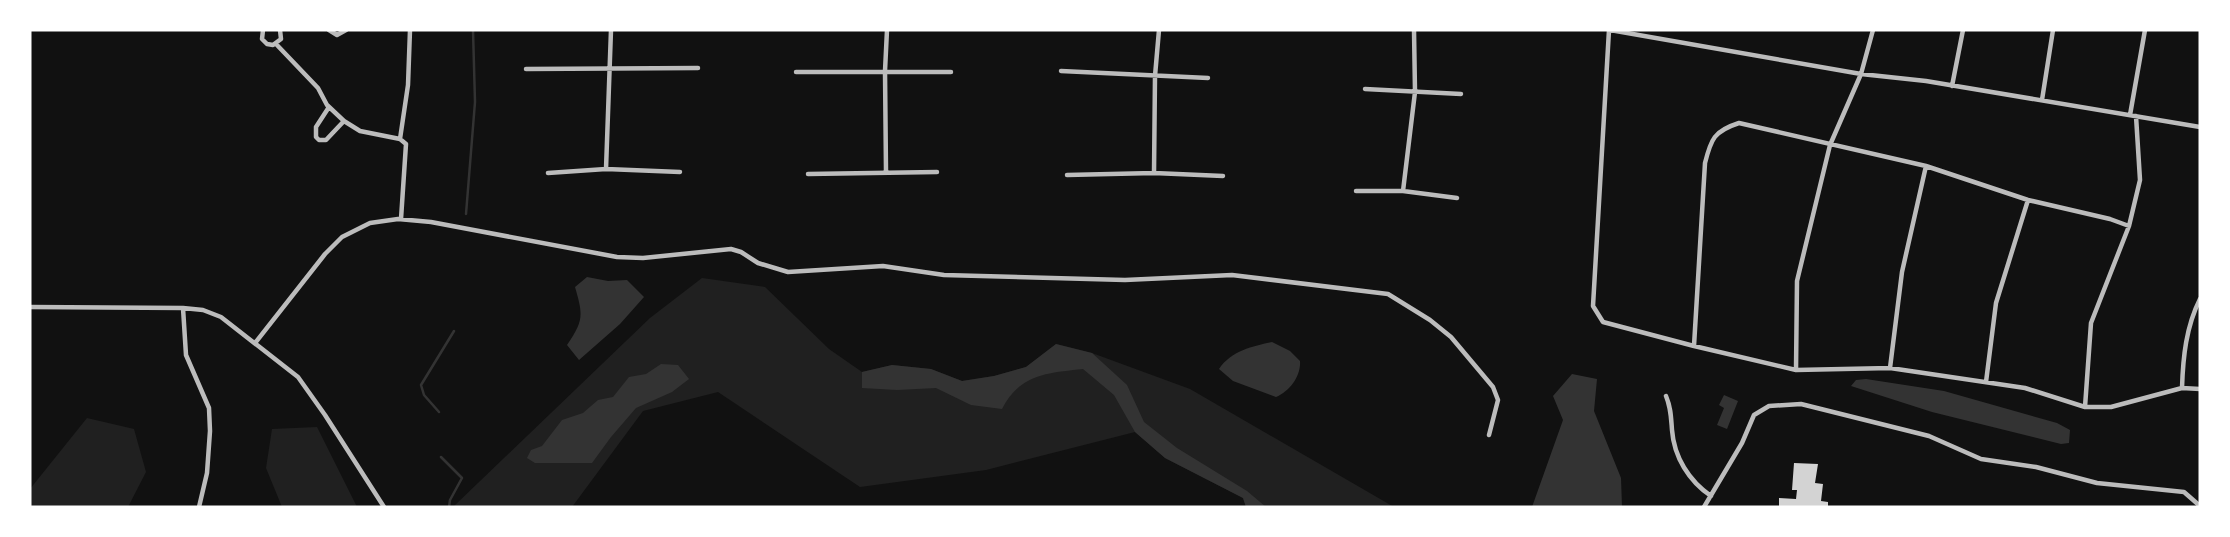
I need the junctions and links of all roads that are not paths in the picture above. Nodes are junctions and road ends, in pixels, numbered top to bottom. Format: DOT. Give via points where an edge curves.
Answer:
graph roads {
  1 [pos="262,30"];
  2 [pos="280,30"];
  3 [pos="329,30"];
  4 [pos="346,30"];
  5 [pos="410,30"];
  6 [pos="611,30"];
  7 [pos="887,30"];
  8 [pos="1159,30"];
  9 [pos="1414,30"];
  10 [pos="1610,30"];
  11 [pos="1872,30"];
  12 [pos="1963,30"];
  13 [pos="2053,30"];
  14 [pos="2145,30"];
  15 [pos="276,44"];
  16 [pos="611,68"];
  17 [pos="698,68"];
  18 [pos="526,69"];
  19 [pos="885,71"];
  20 [pos="1061,71"];
  21 [pos="796,72"];
  22 [pos="951,72"];
  23 [pos="1861,74"];
  24 [pos="1155,76"];
  25 [pos="1208,78"];
  26 [pos="1952,86"];
  27 [pos="1365,89"];
  28 [pos="1415,92"];
  29 [pos="1461,94"];
  30 [pos="2042,100"];
  31 [pos="329,107"];
  32 [pos="2133,116"];
  33 [pos="344,121"];
  34 [pos="2200,127"];
  35 [pos="400,139"];
  36 [pos="1830,145"];
  37 [pos="1926,166"];
  38 [pos="606,169"];
  39 [pos="680,172"];
  40 [pos="886,172"];
  41 [pos="937,172"];
  42 [pos="548,173"];
  43 [pos="1154,173"];
  44 [pos="808,174"];
  45 [pos="1067,175"];
  46 [pos="1223,176"];
  47 [pos="1356,191"];
  48 [pos="1403,191"];
  49 [pos="1457,198"];
  50 [pos="2028,200"];
  51 [pos="401,219"];
  52 [pos="2129,226"];
  53 [pos="2200,299"];
  54 [pos="30,307"];
  55 [pos="183,308"];
  56 [pos="255,343"];
  57 [pos="1693,346"];
  58 [pos="1890,368"];
  59 [pos="1796,370"];
  60 [pos="1986,382"];
  61 [pos="2182,388"];
  62 [pos="2200,389"];
  63 [pos="1666,396"];
  64 [pos="2085,407"];
  65 [pos="1489,435"];
  66 [pos="1711,496"];
  67 [pos="2200,506"];
  68 [pos="199,507"];
  69 [pos="384,507"];
  70 [pos="1704,507"];
  1 -- 15 [label="street" via="264,42"];
  2 -- 15 [label="street"];
  3 -- 4 [label="street" via="337,35"];
  5 -- 35 [label="street"];
  6 -- 16 [label="street"];
  7 -- 19 [label="street"];
  8 -- 24 [label="street"];
  9 -- 28 [label="street"];
  10 -- 23 [label="street"];
  10 -- 57 [label="street" via="1593,306 1603,321"];
  11 -- 23 [label="street"];
  12 -- 26 [label="street"];
  13 -- 30 [label="street"];
  14 -- 32 [label="street"];
  15 -- 31 [label="street" via="318,88"];
  16 -- 17 [label="street"];
  16 -- 18 [label="street"];
  16 -- 38 [label="street"];
  19 -- 21 [label="street"];
  19 -- 22 [label="street"];
  19 -- 40 [label="street"];
  20 -- 24 [label="street"];
  23 -- 26 [label="street"];
  23 -- 36 [label="street"];
  24 -- 25 [label="street"];
  24 -- 43 [label="street"];
  26 -- 30 [label="street"];
  27 -- 28 [label="street"];
  28 -- 29 [label="street"];
  28 -- 48 [label="street"];
  30 -- 32 [label="street"];
  31 -- 33 [label="street"];
  31 -- 33 [label="street" via="316,127 319,140 326,140"];
  32 -- 34 [label="street"];
  32 -- 52 [label="street" via="2140,180"];
  33 -- 35 [label="street" via="360,131"];
  35 -- 51 [label="street" via="405,144"];
  36 -- 37 [label="street"];
  36 -- 57 [label="street" via="1739,123 1723,128 1711,141 1705,163"];
  36 -- 59 [label="street" via="1797,281"];
  37 -- 50 [label="street"];
  37 -- 58 [label="street" via="1902,272"];
  38 -- 39 [label="street"];
  38 -- 42 [label="street"];
  40 -- 41 [label="street"];
  40 -- 44 [label="street"];
  43 -- 45 [label="street"];
  43 -- 46 [label="street"];
  47 -- 48 [label="street"];
  48 -- 49 [label="street"];
  50 -- 52 [label="street"];
  50 -- 60 [label="street" via="1996,303"];
  51 -- 56 [label="street" via="370,223 342,237"];
  51 -- 65 [label="street" via="617,257 731,249 758,264 788,272 883,266 944,275 1125,280 1232,275 1388,294 1451,337 1493,387 1498,400"];
  52 -- 64 [label="street" via="2091,323"];
  53 -- 61 [label="street" via="2183,356"];
  54 -- 55 [label="street"];
  55 -- 56 [label="street" via="221,317"];
  55 -- 68 [label="street" via="186,355 209,408 211,431"];
  56 -- 69 [label="street" via="298,377"];
  57 -- 59 [label="street"];
  58 -- 59 [label="street"];
  58 -- 60 [label="street"];
  60 -- 64 [label="street" via="2025,388"];
  61 -- 62 [label="street"];
  61 -- 64 [label="street" via="2111,407"];
  63 -- 66 [label="street" via="1679,458 1696,486"];
  66 -- 67 [label="street" via="1754,415 1769,406 1801,404 1929,436 1981,459 2097,483 2184,492"];
  66 -- 70 [label="street"];
}
